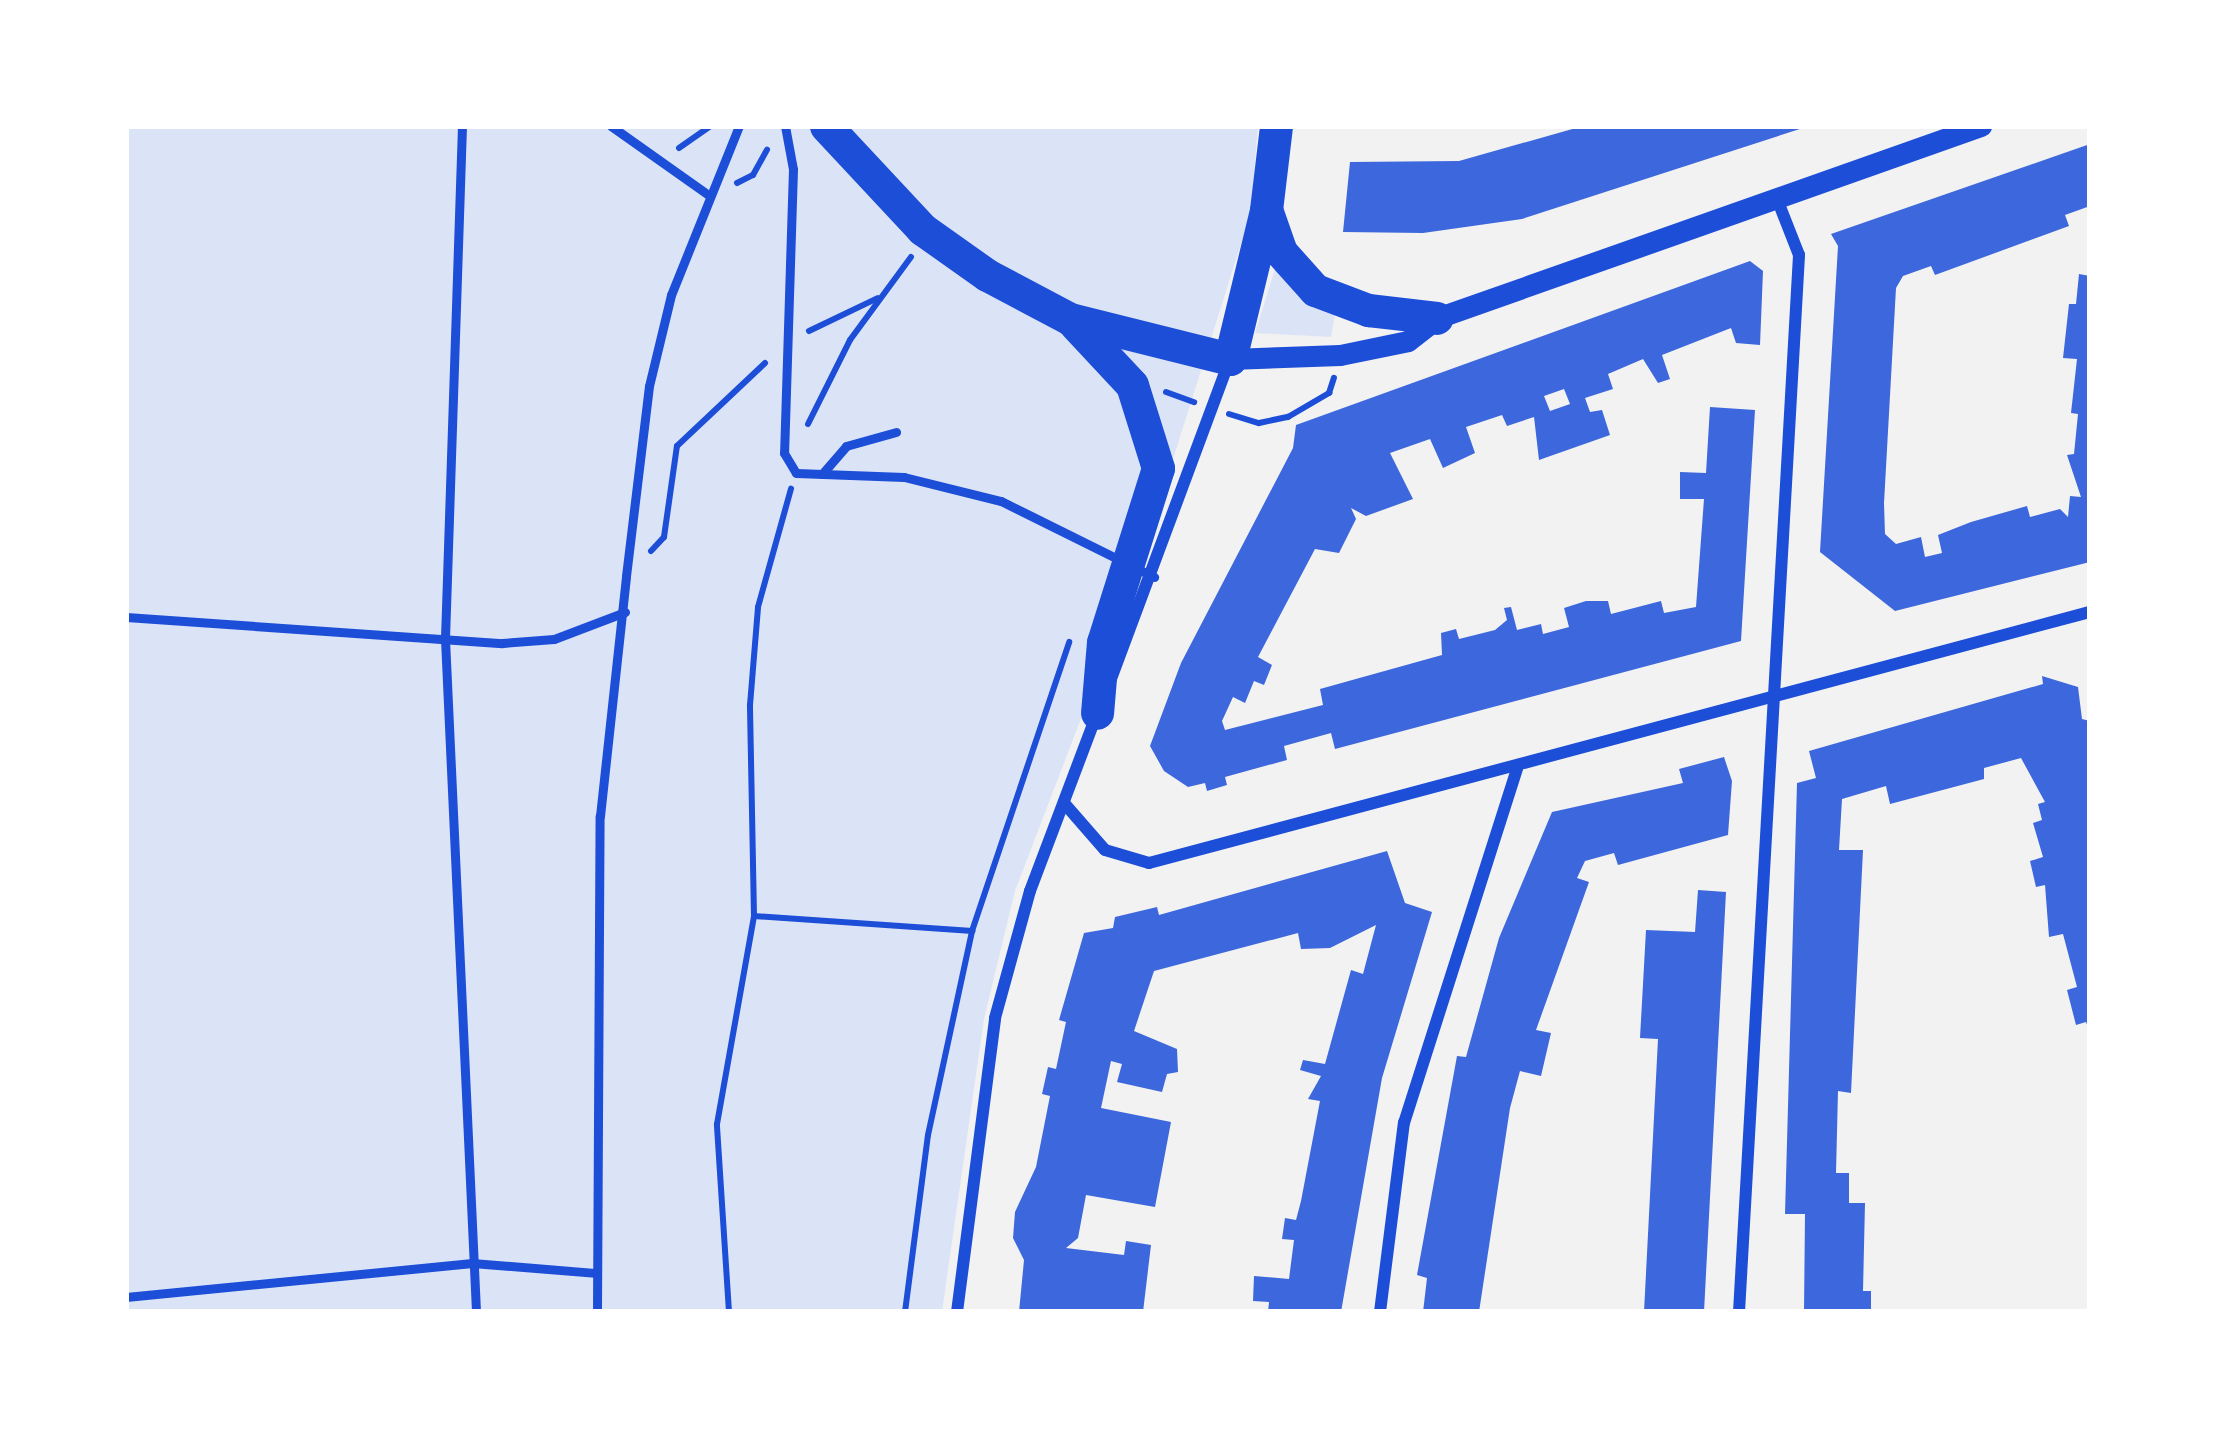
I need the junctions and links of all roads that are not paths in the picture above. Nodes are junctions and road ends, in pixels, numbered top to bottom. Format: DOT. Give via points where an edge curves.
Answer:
graph roads {
  1 [pos="462,126"];
  2 [pos="611,126"];
  3 [pos="739,126"];
  4 [pos="785,126"];
  5 [pos="826,126"];
  6 [pos="1276,126"];
  7 [pos="1981,126"];
  8 [pos="710,196"];
  9 [pos="1777,199"];
  10 [pos="1266,210"];
  11 [pos="1437,318"];
  12 [pos="1070,319"];
  13 [pos="1230,359"];
  14 [pos="896,432"];
  15 [pos="822,474"];
  16 [pos="1142,572"];
  17 [pos="2090,611"];
  18 [pos="625,612"];
  19 [pos="126,617"];
  20 [pos="445,640"];
  21 [pos="1769,697"];
  22 [pos="1097,713"];
  23 [pos="1518,765"];
  24 [pos="1064,803"];
  25 [pos="472,1263"];
  26 [pos="595,1273"];
  27 [pos="126,1299"];
  28 [pos="129,1312"];
  29 [pos="476,1312"];
  30 [pos="597,1312"];
  31 [pos="957,1312"];
  32 [pos="1380,1312"];
  33 [pos="1739,1312"];
  1 -- 20 [label="lane"];
  2 -- 8 [label="lane"];
  3 -- 8 [label="lane"];
  4 -- 15 [label="lane" via="794,169 784,453 796,473"];
  5 -- 12 [label="highway" via="918,242"];
  6 -- 10 [label="highway"];
  7 -- 9 [label="street"];
  8 -- 18 [label="lane" via="671,295 649,386"];
  9 -- 11 [label="street"];
  9 -- 21 [label="street" via="1799,255"];
  10 -- 11 [label="highway" via="1281,252 1315,290 1368,310"];
  10 -- 13 [label="highway"];
  11 -- 13 [label="street" via="1408,341 1340,355"];
  12 -- 13 [label="highway"];
  12 -- 16 [label="highway" via="1132,386 1152,432 1155,487"];
  13 -- 16 [label="street"];
  14 -- 15 [label="lane" via="846,446"];
  15 -- 16 [label="lane" via="905,471 1000,501"];
  16 -- 22 [label="highway" via="1103,642"];
  17 -- 21 [label="street"];
  18 -- 20 [label="lane" via="554,639"];
  18 -- 26 [label="lane" via="600,816"];
  19 -- 20 [label="lane"];
  20 -- 25 [label="lane"];
  21 -- 23 [label="street"];
  21 -- 33 [label="street"];
  22 -- 24 [label="street"];
  23 -- 24 [label="street" via="1149,863 1106,850"];
  23 -- 32 [label="street" via="1404,1123"];
  24 -- 31 [label="street" via="995,1018"];
  25 -- 26 [label="lane"];
  25 -- 27 [label="lane"];
  25 -- 29 [label="lane"];
  26 -- 30 [label="lane"];
  27 -- 28 [label="lane"];
}
